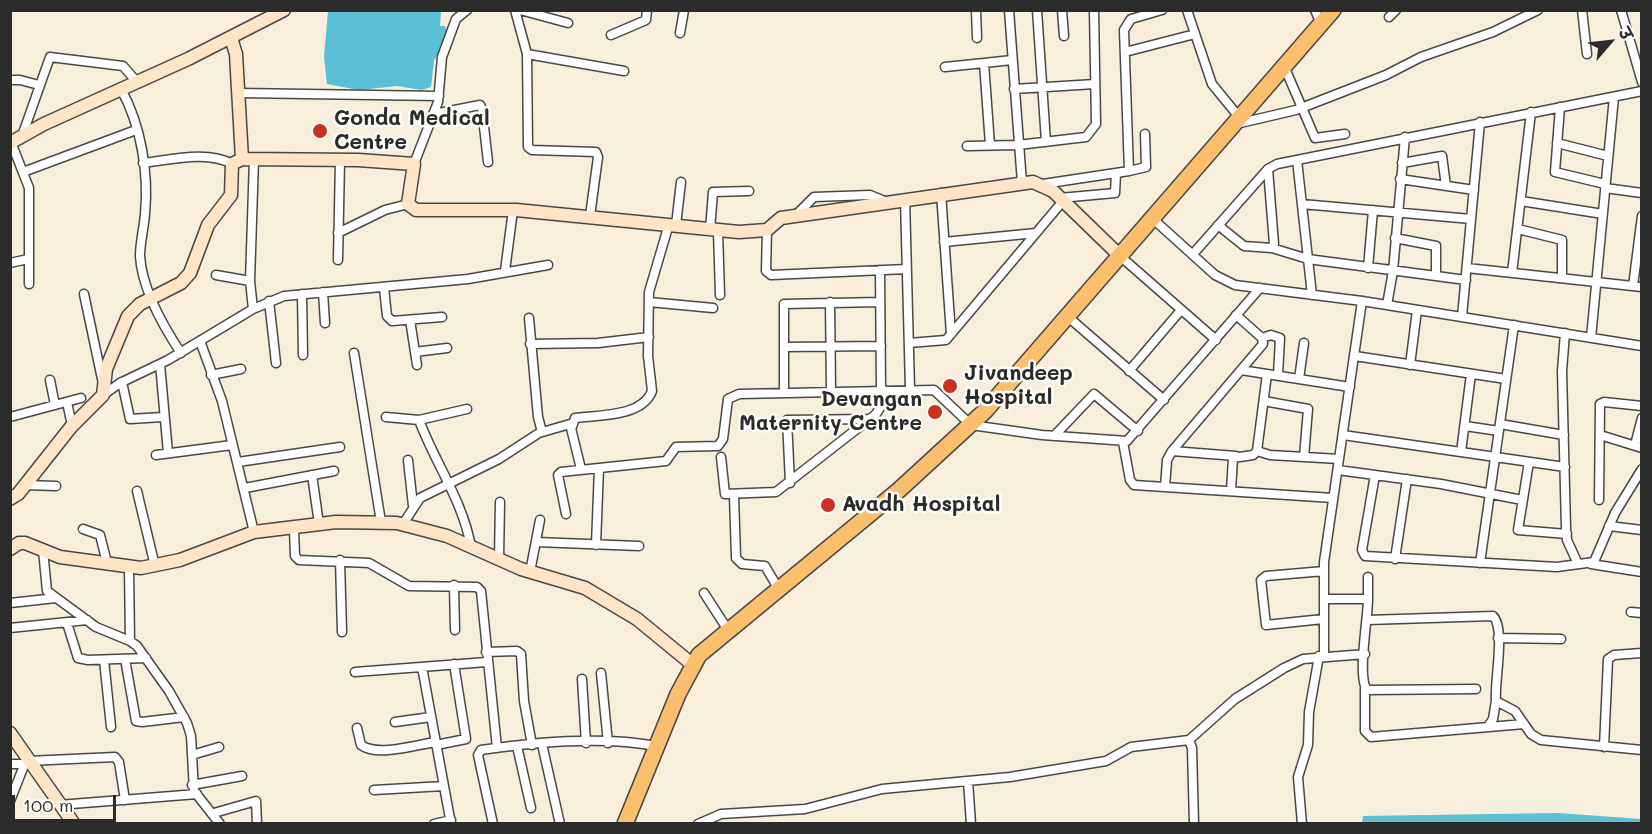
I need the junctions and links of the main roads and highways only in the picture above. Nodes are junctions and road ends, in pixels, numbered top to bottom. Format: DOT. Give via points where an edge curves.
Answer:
graph roads {
  1 [pos="1332,10"];
  2 [pos="1318,17"];
  3 [pos="625,824"];
  1 -- 2 [label="highway"];
  2 -- 3 [label="highway" via="1284,66 971,425 899,490 710,645 693,665"];
}
